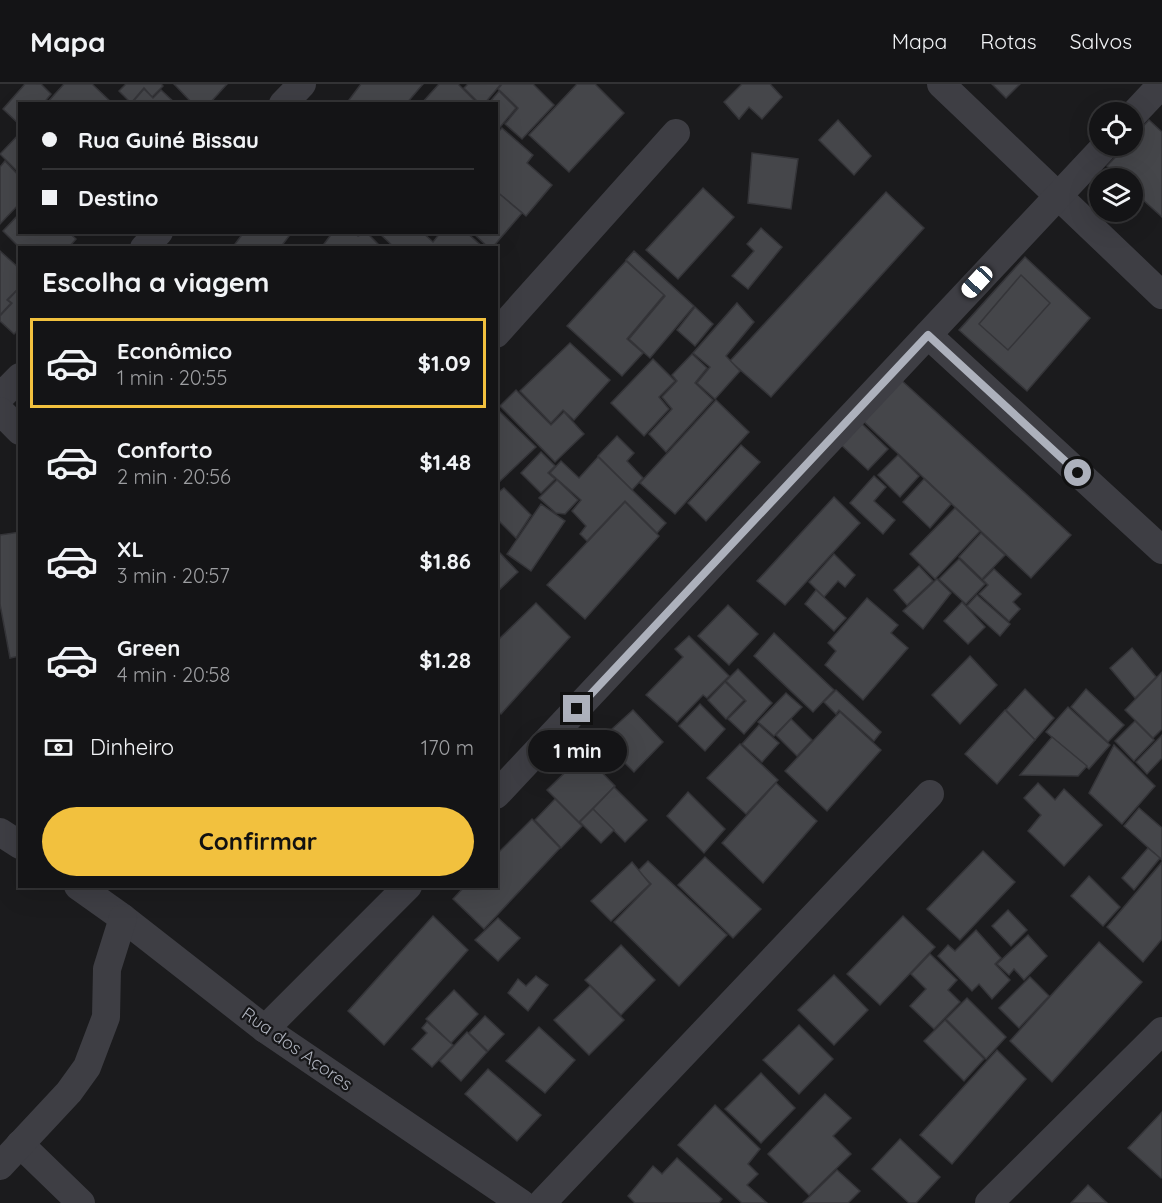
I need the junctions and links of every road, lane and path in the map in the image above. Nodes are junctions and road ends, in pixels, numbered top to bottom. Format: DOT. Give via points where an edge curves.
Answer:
graph roads {
  1 [pos="302,84"];
  2 [pos="941,84"];
  3 [pos="1162,84"];
  4 [pos="285,102"];
  5 [pos="1143,104"];
  6 [pos="676,133"];
  7 [pos="1096,156"];
  8 [pos="1059,195"];
  9 [pos="157,234"];
  10 [pos="146,246"];
  11 [pos="1162,295"];
  12 [pos="498,332"];
  13 [pos="928,335"];
  14 [pos="18,379"];
  15 [pos="0,397"];
  16 [pos="0,411"];
  17 [pos="18,428"];
  18 [pos="1162,550"];
  19 [pos="498,793"];
  20 [pos="930,794"];
  21 [pos="0,832"];
  22 [pos="18,845"];
  23 [pos="81,888"];
  24 [pos="406,888"];
  25 [pos="123,918"];
  26 [pos="265,1029"];
  27 [pos="1162,1031"];
  28 [pos="20,1144"];
  29 [pos="0,1166"];
  30 [pos="81,1203"];
  31 [pos="521,1203"];
  32 [pos="542,1203"];
  33 [pos="989,1203"];
  1 -- 4 [label="street"];
  2 -- 8 [label="street"];
  3 -- 5 [label="street"];
  6 -- 12 [label="street"];
  7 -- 8 [label="street"];
  8 -- 11 [label="street"];
  8 -- 13 [label="street"];
  9 -- 10 [label="street"];
  13 -- 18 [label="street"];
  13 -- 19 [label="street"];
  14 -- 15 [label="street"];
  16 -- 17 [label="street"];
  20 -- 32 [label="street"];
  21 -- 22 [label="street"];
  23 -- 25 [label="street, Rua dos Açores"];
  24 -- 26 [label="street"];
  25 -- 26 [label="street, Rua dos Açores"];
  25 -- 28 [label="street" via="107,969 106,1017 91,1059 69,1092"];
  26 -- 31 [label="street, Rua dos Açores"];
  27 -- 33 [label="street"];
  28 -- 29 [label="street"];
  28 -- 30 [label="street"];
}
